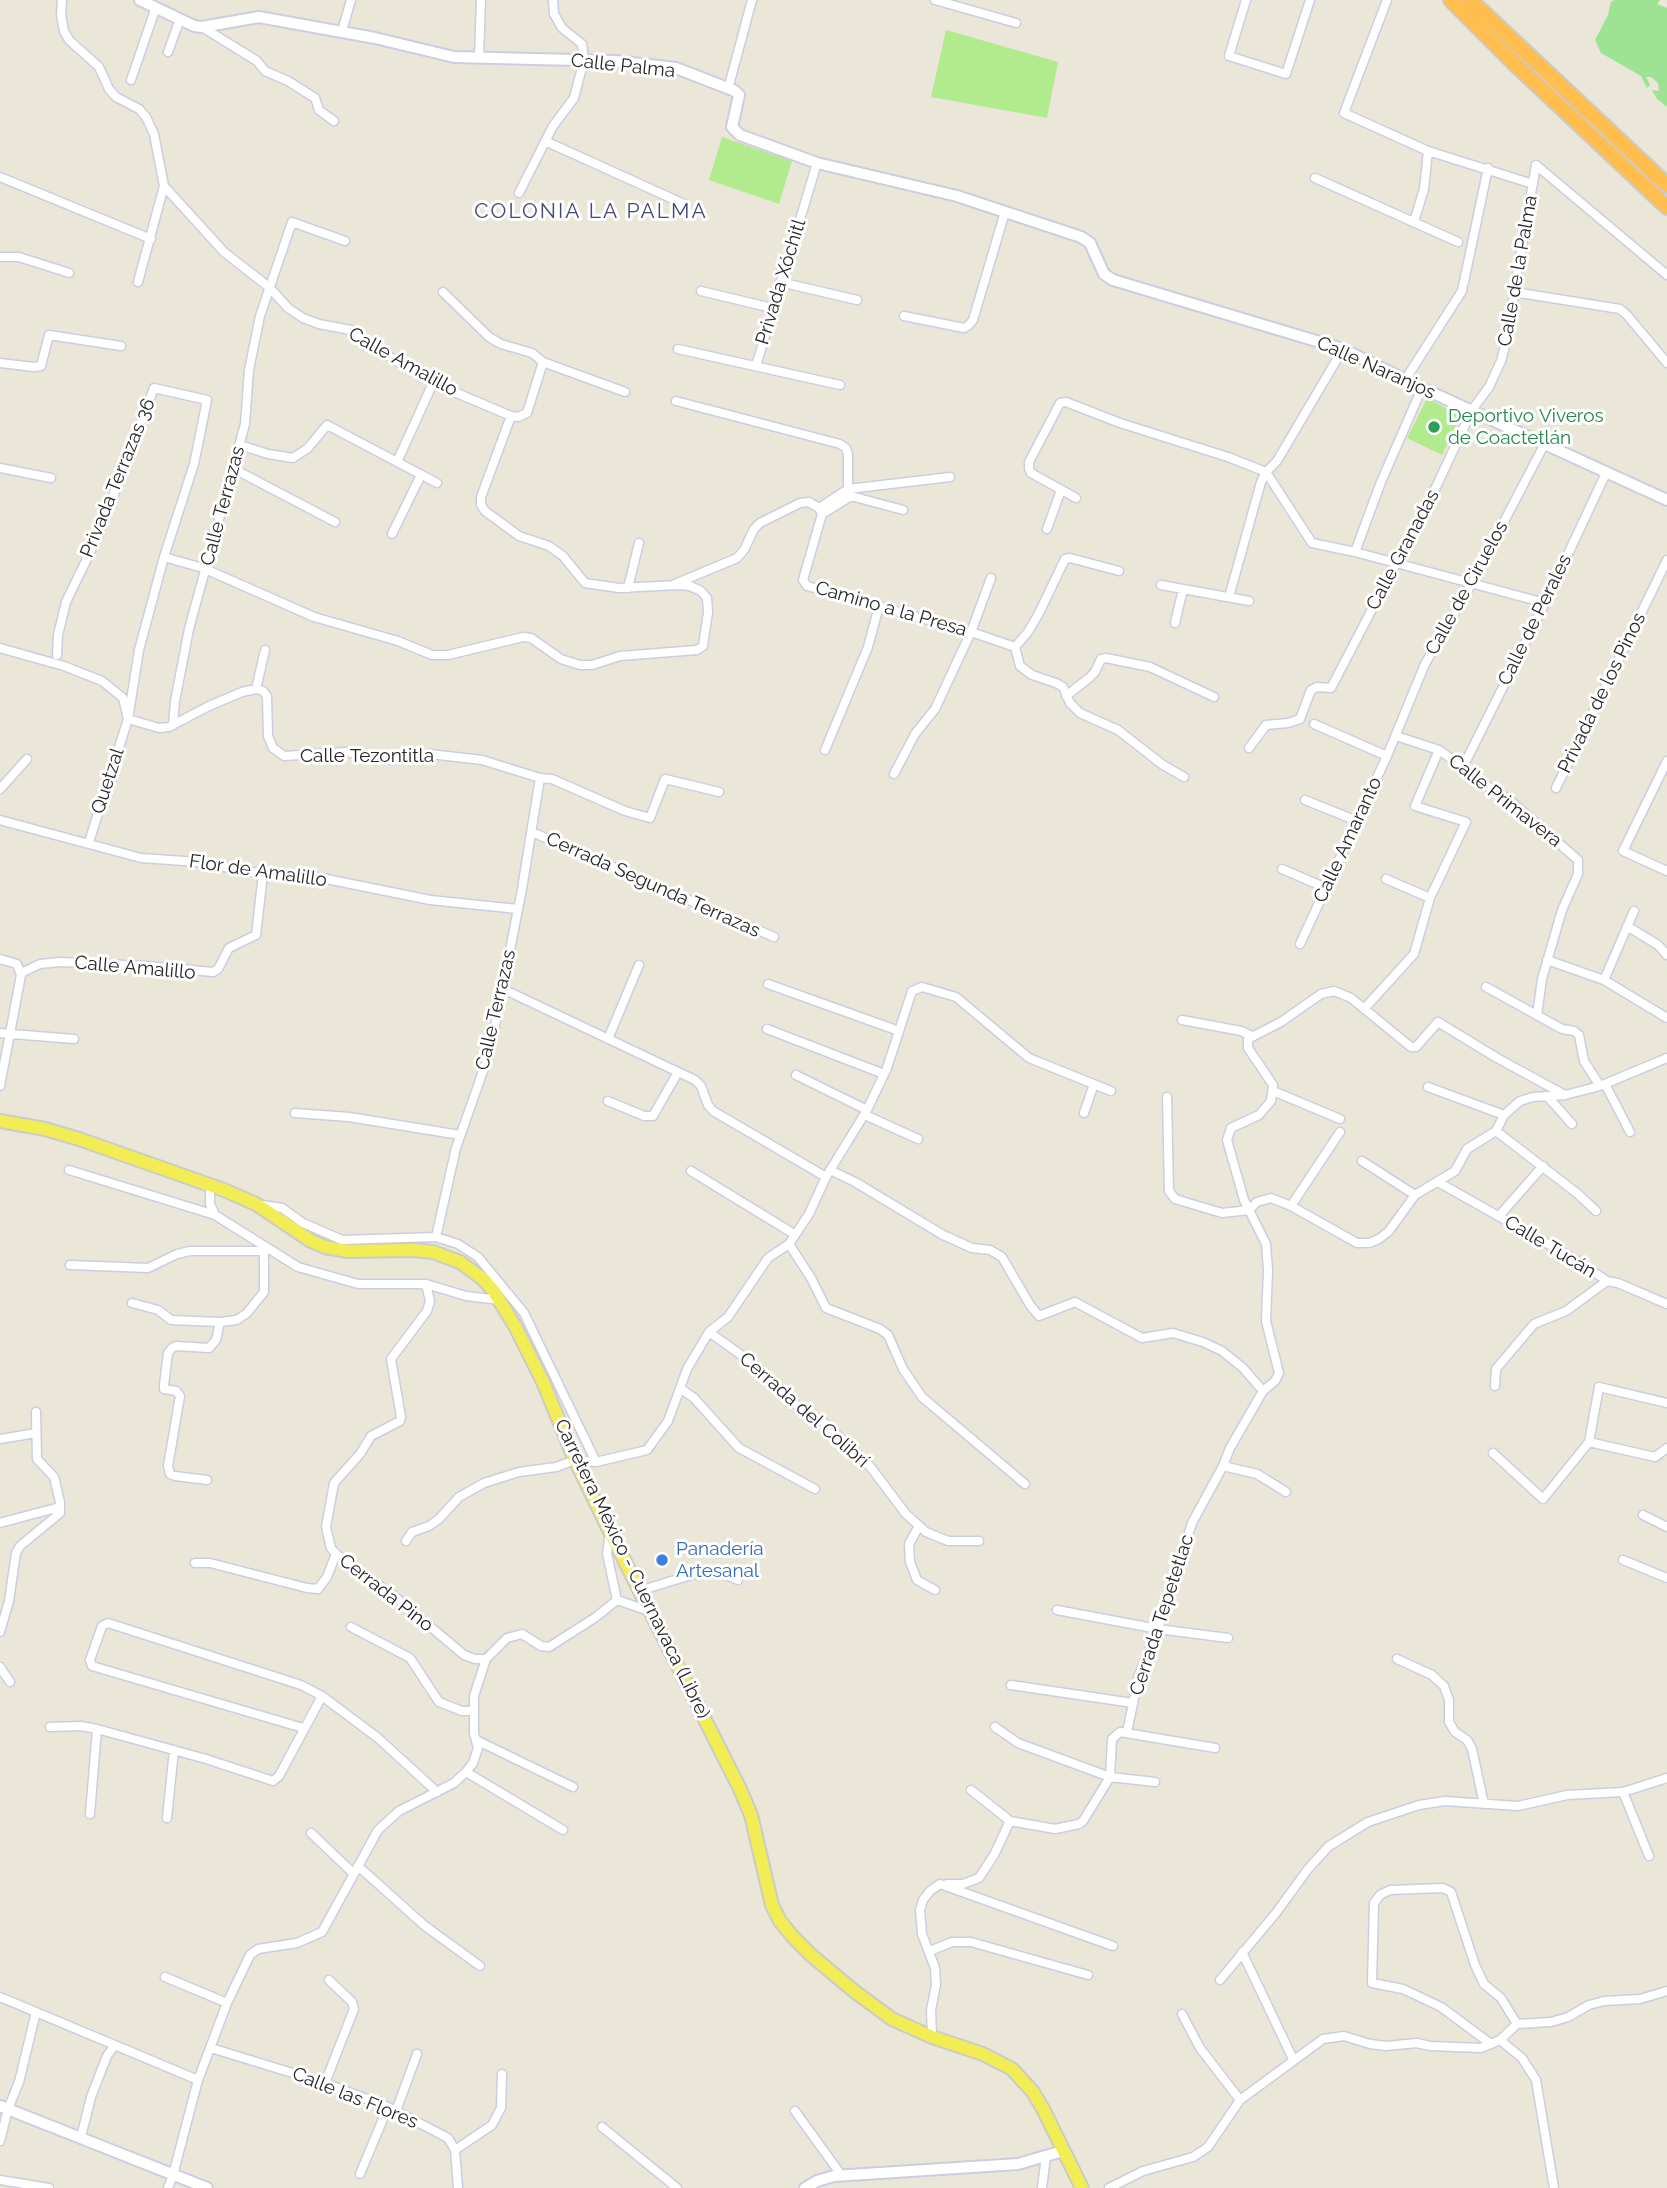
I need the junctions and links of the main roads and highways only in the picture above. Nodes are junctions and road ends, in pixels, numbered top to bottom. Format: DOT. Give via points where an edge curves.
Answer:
graph roads {
  1 [pos="1451,0"];
  2 [pos="1457,0"];
  3 [pos="1470,0"];
  4 [pos="1479,0"];
  5 [pos="1667,177"];
  6 [pos="1667,186"];
  7 [pos="1667,205"];
  8 [pos="0,1121"];
  9 [pos="1082,2188"];
  1 -- 7 [label="highway"];
  2 -- 7 [label="highway"];
  3 -- 6 [label="highway"];
  4 -- 5 [label="highway"];
  8 -- 9 [label="main road, Carretera México - Cuernavaca (Libre)" via="79,1139 210,1184 256,1204 326,1247 413,1250 446,1256 483,1279 500,1300 543,1382 575,1461 751,1815 766,1884 780,1921 811,1955 892,2019 1012,2069 1033,2092"];
}
